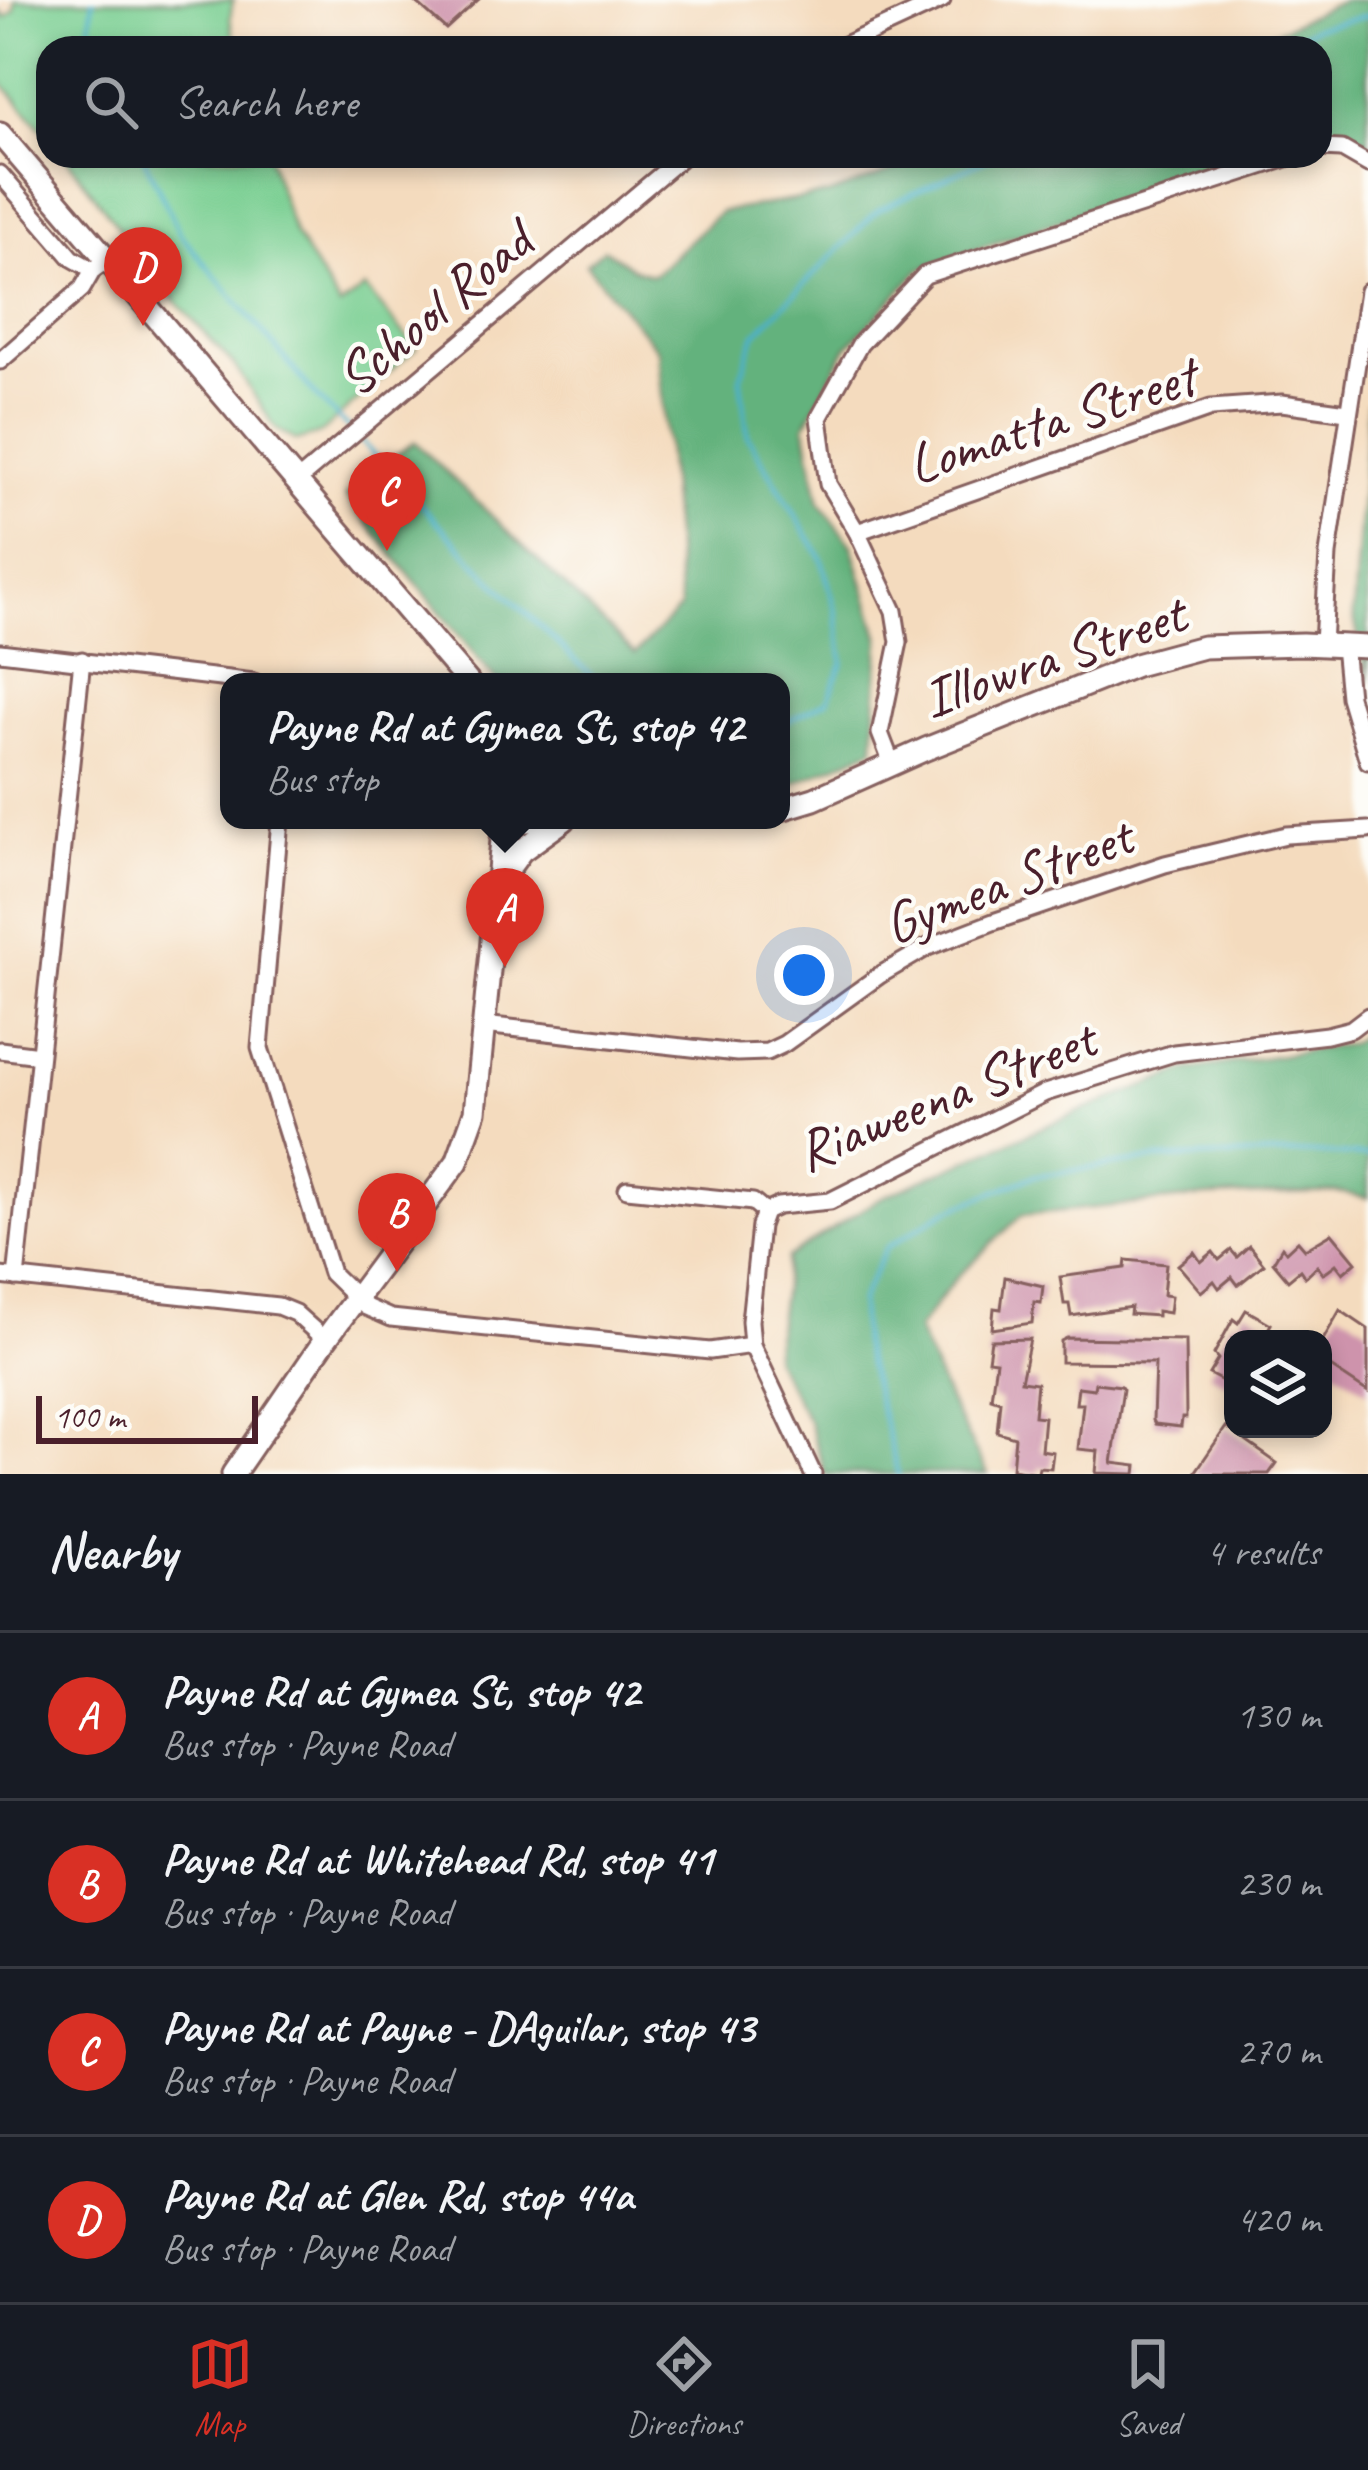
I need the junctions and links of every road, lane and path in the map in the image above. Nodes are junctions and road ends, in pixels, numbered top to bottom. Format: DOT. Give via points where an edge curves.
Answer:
graph roads {
  1 [pos="942,0"];
  2 [pos="864,36"];
  3 [pos="0,134"];
  4 [pos="1332,149"];
  5 [pos="1368,164"];
  6 [pos="669,168"];
  7 [pos="1256,168"];
  8 [pos="0,174"];
  9 [pos="100,266"];
  10 [pos="1368,291"];
  11 [pos="0,361"];
  12 [pos="1347,412"];
  13 [pos="296,482"];
  14 [pos="857,532"];
  15 [pos="1333,645"];
  16 [pos="1368,647"];
  17 [pos="0,652"];
  18 [pos="446,658"];
  19 [pos="82,660"];
  20 [pos="449,673"];
  21 [pos="459,673"];
  22 [pos="220,678"];
  23 [pos="1368,761"];
  24 [pos="892,764"];
  25 [pos="790,807"];
  26 [pos="279,829"];
  27 [pos="503,829"];
  28 [pos="551,829"];
  29 [pos="1368,830"];
  30 [pos="497,885"];
  31 [pos="1368,1016"];
  32 [pos="483,1025"];
  33 [pos="0,1050"];
  34 [pos="39,1055"];
  35 [pos="627,1189"];
  36 [pos="765,1212"];
  37 [pos="8,1277"];
  38 [pos="357,1300"];
  39 [pos="325,1340"];
  40 [pos="752,1345"];
  41 [pos="233,1474"];
  42 [pos="813,1474"];
  1 -- 2 [label="street"];
  3 -- 9 [label="main road"];
  4 -- 5 [label="street"];
  6 -- 13 [label="street, School Road"];
  7 -- 14 [label="street" via="925,275 860,344 819,418 828,484"];
  8 -- 9 [label="street" via="72,258"];
  9 -- 11 [label="street"];
  9 -- 13 [label="main road"];
  10 -- 12 [label="street"];
  12 -- 14 [label="street, Lomatta Street" via="1282,404 1211,408"];
  12 -- 15 [label="street" via="1324,591"];
  13 -- 18 [label="main road"];
  14 -- 24 [label="street" via="897,625 880,725"];
  15 -- 16 [label="main road, Illowra Street"];
  15 -- 23 [label="street"];
  15 -- 24 [label="main road, Illowra Street" via="1180,653"];
  17 -- 19 [label="street"];
  18 -- 20 [label="street"];
  18 -- 21 [label="main road"];
  19 -- 22 [label="street"];
  19 -- 34 [label="street"];
  24 -- 25 [label="main road, Illowra Street"];
  26 -- 38 [label="street" via="260,1048 326,1261"];
  27 -- 30 [label="main road"];
  28 -- 30 [label="main road" via="521,850"];
  29 -- 32 [label="street, Gymea Street" via="1286,835 1165,864 993,922 928,947 767,1052"];
  30 -- 32 [label="main road"];
  31 -- 36 [label="street, Riaweena Street" via="1328,1035 1174,1053 1045,1093 830,1201"];
  32 -- 38 [label="main road" via="475,1112 462,1150"];
  33 -- 34 [label="street"];
  34 -- 37 [label="street"];
  35 -- 36 [label="street" via="753,1202"];
  36 -- 40 [label="street"];
  37 -- 39 [label="street" via="278,1306"];
  38 -- 39 [label="main road"];
  38 -- 40 [label="street" via="391,1318 710,1351"];
  39 -- 41 [label="main road"];
  40 -- 42 [label="street"];
}
